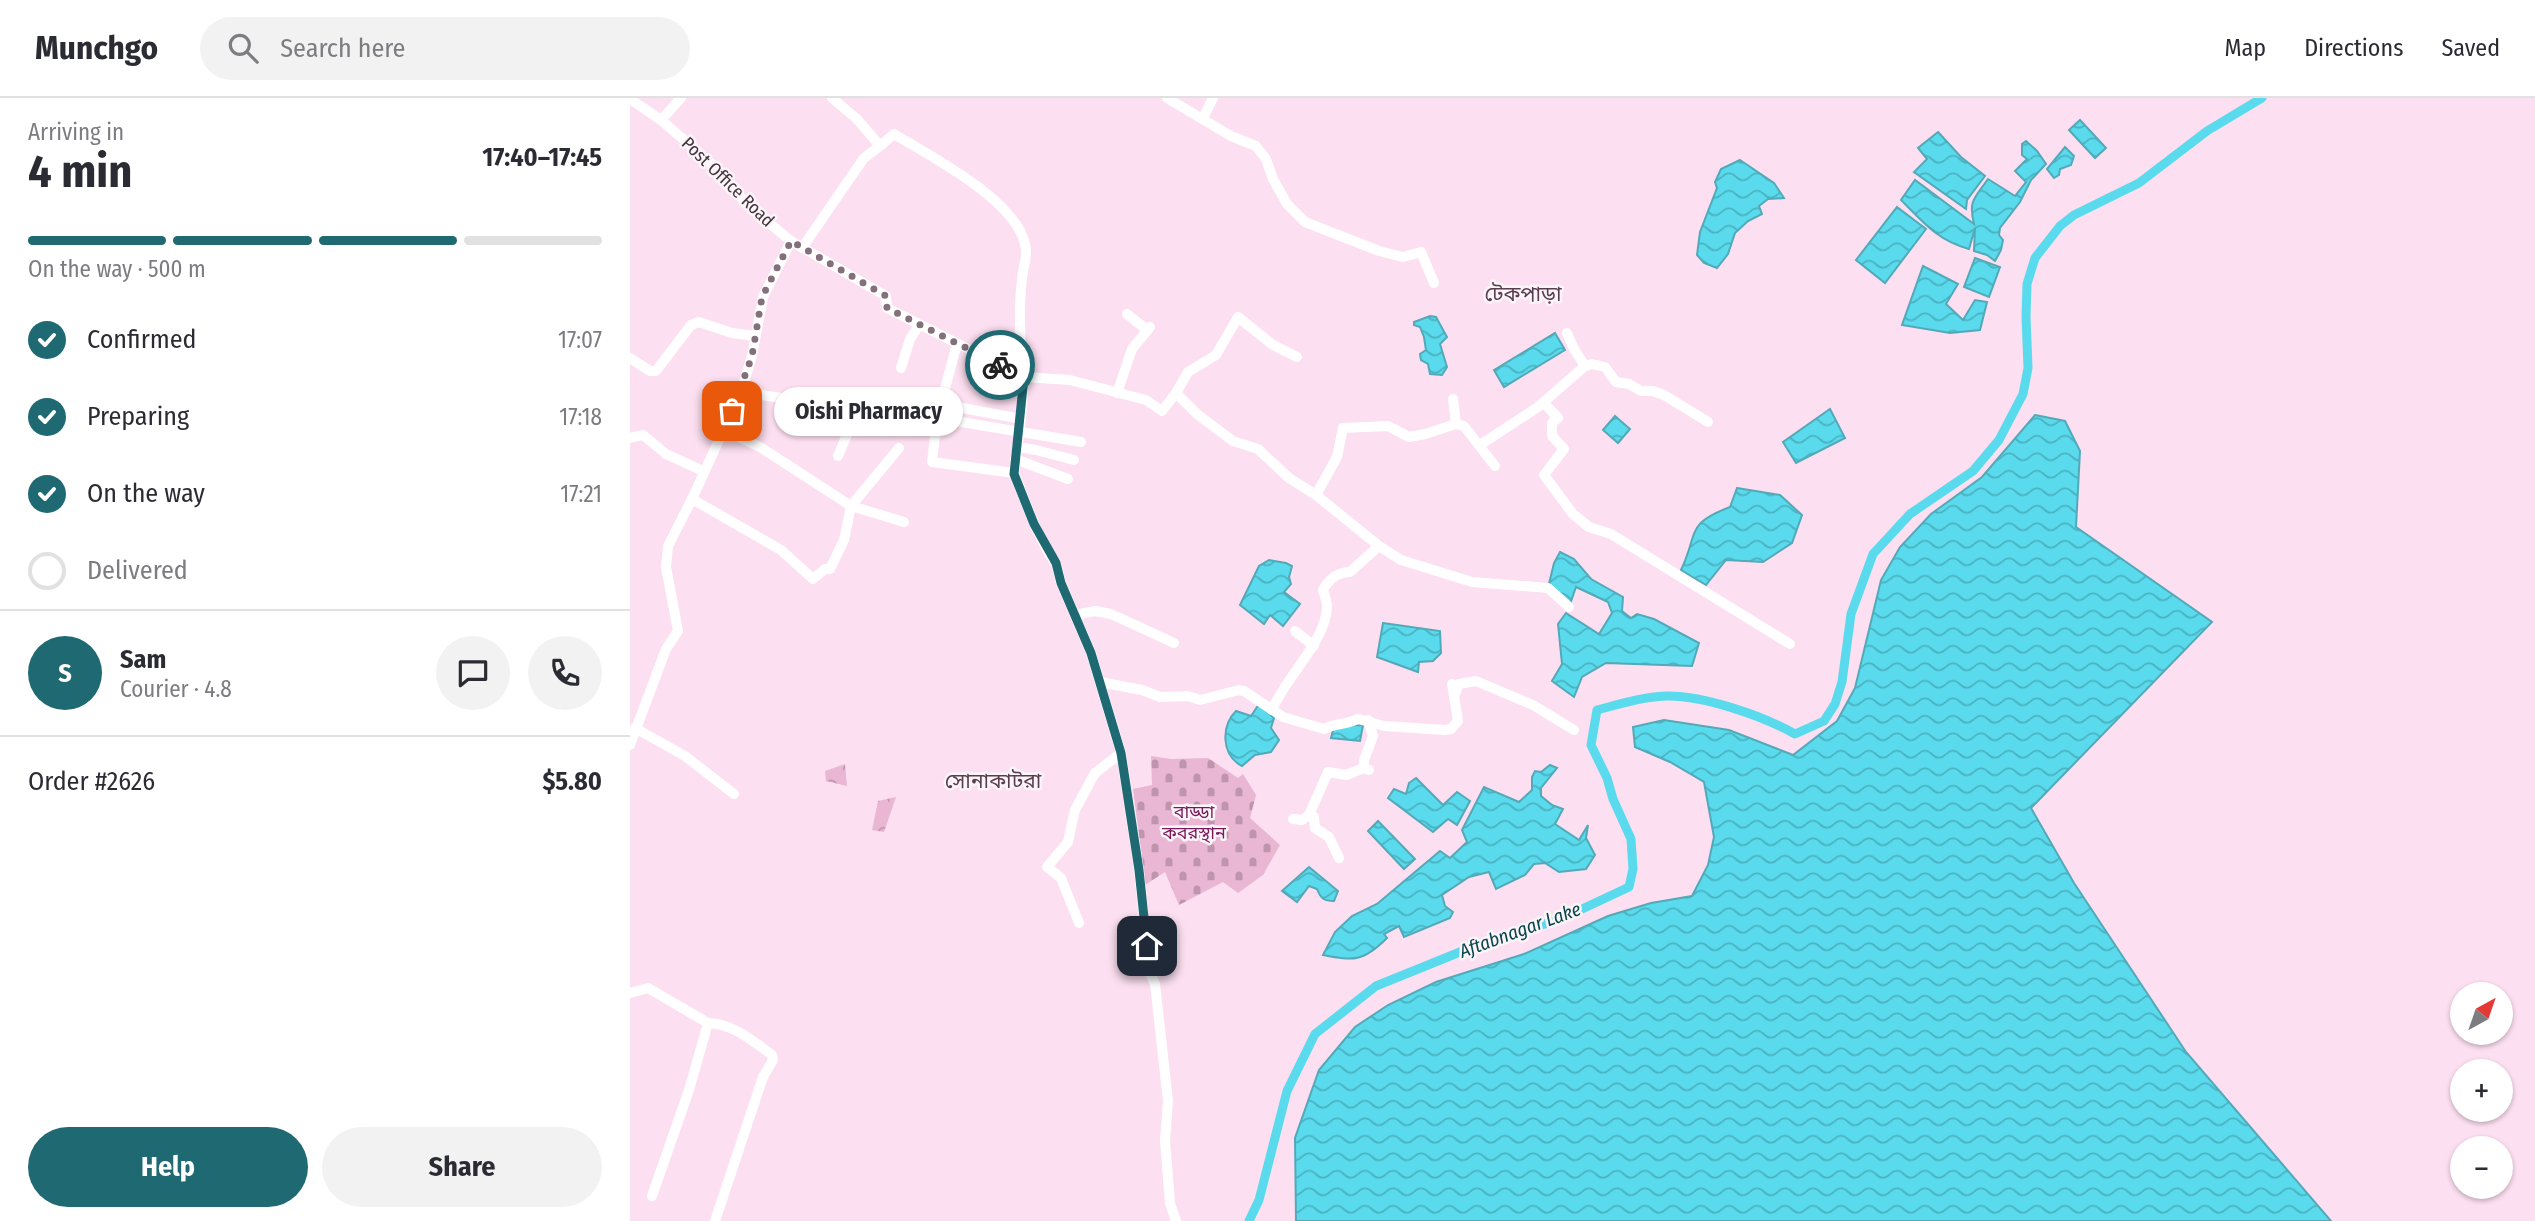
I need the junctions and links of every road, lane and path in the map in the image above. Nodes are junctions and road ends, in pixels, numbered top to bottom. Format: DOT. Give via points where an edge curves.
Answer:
graph roads {
  1 [pos="681,98"];
  2 [pos="832,98"];
  3 [pos="1167,98"];
  4 [pos="1213,98"];
  5 [pos="630,99"];
  6 [pos="848,102"];
  7 [pos="1203,118"];
  8 [pos="661,120"];
  9 [pos="880,146"];
  10 [pos="791,241"];
  11 [pos="802,248"];
  12 [pos="1434,283"];
  13 [pos="1127,314"];
  14 [pos="919,325"];
  15 [pos="1567,333"];
  16 [pos="755,337"];
  17 [pos="957,344"];
  18 [pos="906,351"];
  19 [pos="918,356"];
  20 [pos="1297,357"];
  21 [pos="630,358"];
  22 [pos="1585,366"];
  23 [pos="901,368"];
  24 [pos="1024,377"];
  25 [pos="741,392"];
  26 [pos="1117,393"];
  27 [pos="1176,393"];
  28 [pos="1453,399"];
  29 [pos="1544,402"];
  30 [pos="941,404"];
  31 [pos="937,418"];
  32 [pos="1021,419"];
  33 [pos="1708,422"];
  34 [pos="1456,424"];
  35 [pos="724,429"];
  36 [pos="1019,432"];
  37 [pos="631,438"];
  38 [pos="1081,442"];
  39 [pos="1480,445"];
  40 [pos="899,448"];
  41 [pos="1016,453"];
  42 [pos="838,456"];
  43 [pos="1074,460"];
  44 [pos="1494,467"];
  45 [pos="703,471"];
  46 [pos="1014,474"];
  47 [pos="1068,479"];
  48 [pos="1316,495"];
  49 [pos="692,499"];
  50 [pos="851,506"];
  51 [pos="904,522"];
  52 [pos="1379,546"];
  53 [pos="1569,607"];
  54 [pos="1075,615"];
  55 [pos="1296,631"];
  56 [pos="1174,643"];
  57 [pos="1790,644"];
  58 [pos="1314,646"];
  59 [pos="1100,682"];
  60 [pos="1452,684"];
  61 [pos="1454,697"];
  62 [pos="1272,710"];
  63 [pos="1368,720"];
  64 [pos="635,728"];
  65 [pos="1574,730"];
  66 [pos="630,746"];
  67 [pos="1121,753"];
  68 [pos="734,794"];
  69 [pos="1310,815"];
  70 [pos="1293,819"];
  71 [pos="1339,858"];
  72 [pos="1079,923"];
  73 [pos="630,993"];
  74 [pos="708,1023"];
  75 [pos="652,1196"];
  76 [pos="715,1221"];
  77 [pos="1176,1221"];
  1 -- 8 [label="street"];
  2 -- 6 [label="street"];
  3 -- 7 [label="street"];
  4 -- 7 [label="street"];
  5 -- 8 [label="street, Post Office Road"];
  6 -- 9 [label="street"];
  7 -- 12 [label="street" via="1256,146 1287,204 1305,222 1379,251 1403,257 1421,252"];
  8 -- 10 [label="street, Post Office Road" via="721,172 746,204"];
  9 -- 11 [label="street" via="864,158"];
  9 -- 24 [label="street" via="894,134 965,177 1006,211 1019,230 1026,252 1020,319"];
  10 -- 11 [label="street, Post Office Road"];
  10 -- 16 [label="street" via="762,297"];
  11 -- 14 [label="street, Post Office Road" via="886,296 887,308"];
  13 -- 26 [label="street" via="1148,329 1132,349"];
  14 -- 17 [label="street"];
  14 -- 18 [label="street"];
  15 -- 22 [label="street"];
  16 -- 21 [label="street" via="699,322 691,325 656,371 650,372"];
  16 -- 25 [label="street"];
  17 -- 24 [label="street"];
  17 -- 30 [label="street"];
  18 -- 19 [label="street"];
  18 -- 23 [label="street"];
  20 -- 27 [label="street" via="1273,345 1238,317 1216,355 1188,372"];
  22 -- 29 [label="street"];
  22 -- 33 [label="street" via="1602,365 1616,382 1664,395"];
  24 -- 26 [label="street" via="1070,380"];
  24 -- 32 [label="street"];
  25 -- 35 [label="street"];
  25 -- 42 [label="street" via="856,404 858,411"];
  26 -- 27 [label="street" via="1146,400 1162,411"];
  27 -- 48 [label="street" via="1233,441 1258,449"];
  28 -- 34 [label="street"];
  29 -- 39 [label="street"];
  29 -- 57 [label="street" via="1559,418 1552,423 1552,436 1564,449 1544,475 1573,514"];
  30 -- 31 [label="street"];
  30 -- 32 [label="street"];
  31 -- 36 [label="street"];
  31 -- 46 [label="street" via="932,462"];
  32 -- 36 [label="street"];
  34 -- 39 [label="street" via="1464,426"];
  34 -- 48 [label="street" via="1409,437 1388,426 1343,428 1337,457"];
  35 -- 45 [label="street"];
  35 -- 50 [label="street"];
  36 -- 38 [label="street"];
  36 -- 41 [label="street"];
  37 -- 45 [label="street" via="643,435 666,454"];
  39 -- 44 [label="street"];
  40 -- 50 [label="street"];
  41 -- 43 [label="street" via="1035,450"];
  41 -- 46 [label="street"];
  41 -- 47 [label="street"];
  45 -- 49 [label="street"];
  46 -- 54 [label="street"];
  48 -- 52 [label="street"];
  49 -- 50 [label="street" via="781,550 813,579 830,569 844,540"];
  49 -- 64 [label="street" via="667,552 678,631 666,649"];
  50 -- 51 [label="street"];
  52 -- 53 [label="street" via="1401,560 1472,582 1548,588"];
  52 -- 58 [label="street" via="1350,572 1327,581 1323,590 1327,606"];
  54 -- 56 [label="street" via="1111,614"];
  54 -- 59 [label="street"];
  55 -- 58 [label="street"];
  58 -- 62 [label="street" via="1282,688"];
  59 -- 62 [label="street" via="1160,697 1200,700 1239,690"];
  59 -- 67 [label="street"];
  60 -- 61 [label="street"];
  61 -- 63 [label="street" via="1458,721 1451,729 1384,726"];
  61 -- 65 [label="street" via="1459,684 1476,681 1533,705"];
  62 -- 63 [label="street" via="1283,718 1324,729"];
  63 -- 69 [label="street" via="1373,736 1364,760 1367,769 1346,775 1328,772"];
  64 -- 66 [label="street"];
  64 -- 68 [label="street" via="685,756"];
  67 -- 72 [label="street" via="1095,773 1075,810 1068,842 1046,867 1060,878"];
  67 -- 77 [label="street" via="1149,971 1155,984 1168,1101 1165,1141 1170,1203"];
  69 -- 70 [label="street"];
  69 -- 71 [label="street"];
  73 -- 74 [label="street" via="648,988"];
  74 -- 75 [label="street"];
  74 -- 76 [label="street" via="737,1031 773,1060 763,1077"];
}
